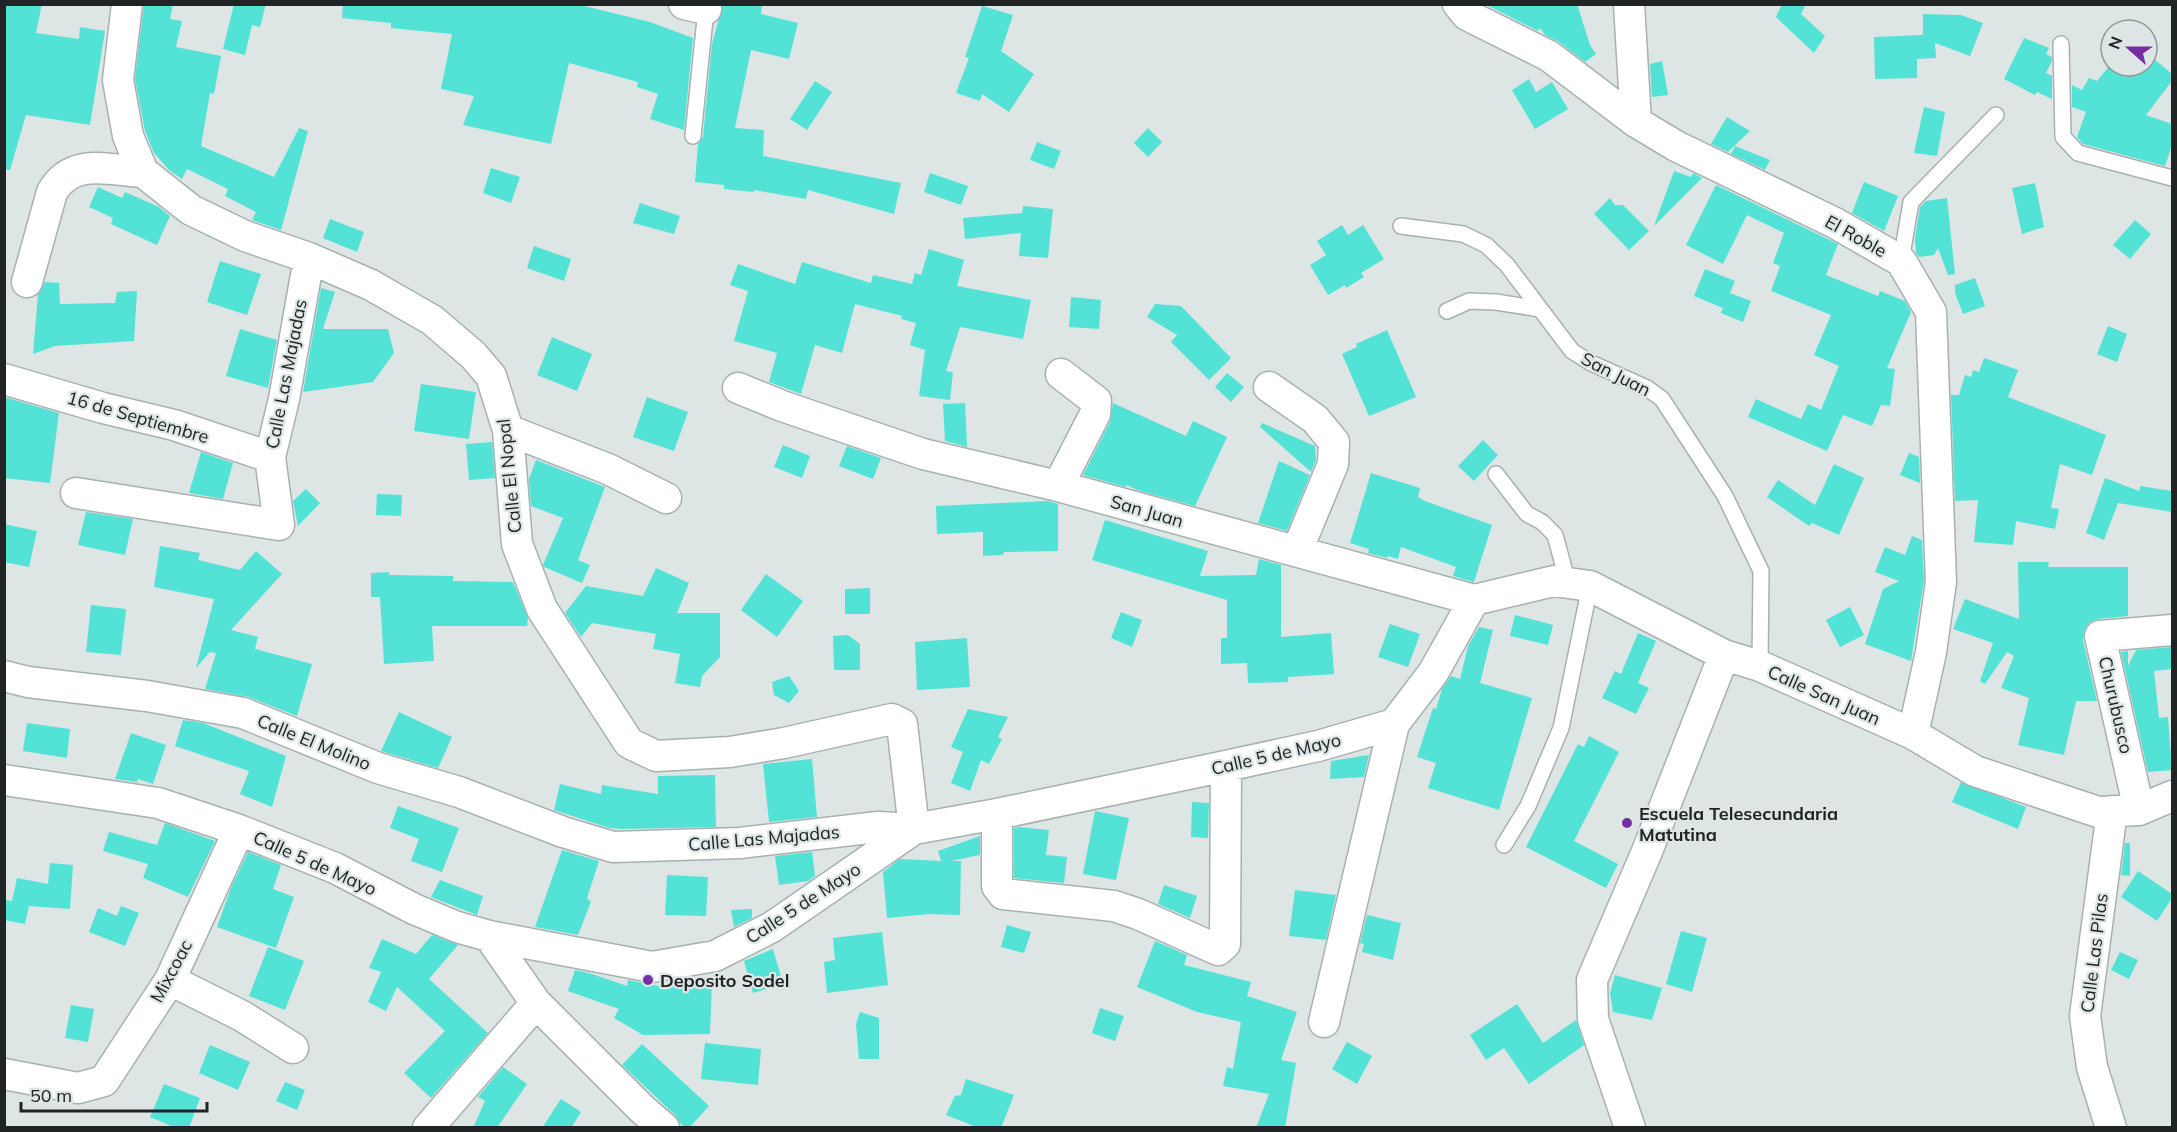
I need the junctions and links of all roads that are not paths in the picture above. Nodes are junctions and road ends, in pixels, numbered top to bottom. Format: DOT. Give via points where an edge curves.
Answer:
graph roads {
  1 [pos="127,4"];
  2 [pos="1458,4"];
  3 [pos="1629,4"];
  4 [pos="698,6"];
  5 [pos="2061,44"];
  6 [pos="1996,115"];
  7 [pos="1636,122"];
  8 [pos="693,136"];
  9 [pos="143,172"];
  10 [pos="2172,178"];
  11 [pos="1401,226"];
  12 [pos="309,258"];
  13 [pos="1901,261"];
  14 [pos="27,282"];
  15 [pos="1540,309"];
  16 [pos="1447,311"];
  17 [pos="1061,374"];
  18 [pos="4,379"];
  19 [pos="1269,387"];
  20 [pos="738,388"];
  21 [pos="508,430"];
  22 [pos="270,457"];
  23 [pos="1496,474"];
  24 [pos="1058,486"];
  25 [pos="76,493"];
  26 [pos="666,498"];
  27 [pos="1298,551"];
  28 [pos="1579,584"];
  29 [pos="1474,600"];
  30 [pos="2172,630"];
  31 [pos="1724,655"];
  32 [pos="1760,666"];
  33 [pos="4,676"];
  34 [pos="1394,724"];
  35 [pos="1913,734"];
  36 [pos="1226,766"];
  37 [pos="4,780"];
  38 [pos="2172,796"];
  39 [pos="2126,811"];
  40 [pos="997,814"];
  41 [pos="914,828"];
  42 [pos="238,830"];
  43 [pos="1504,845"];
  44 [pos="613,847"];
  45 [pos="489,936"];
  46 [pos="170,980"];
  47 [pos="536,1003"];
  48 [pos="1324,1022"];
  49 [pos="293,1048"];
  50 [pos="4,1074"];
  51 [pos="428,1128"];
  52 [pos="664,1128"];
  53 [pos="1630,1128"];
  54 [pos="2111,1128"];
  1 -- 9 [label="street, Calle El Nopal" via="118,80 128,136"];
  2 -- 7 [label="street, El Roble" via="1467,15 1549,56"];
  3 -- 7 [label="street"];
  4 -- 8 [label="lane"];
  5 -- 10 [label="lane" via="2063,137 2078,153"];
  6 -- 13 [label="lane" via="1911,202"];
  7 -- 13 [label="street, El Roble"];
  9 -- 12 [label="street, Calle El Nopal" via="191,210 245,236"];
  9 -- 14 [label="street" via="81,168 59,180 52,192"];
  11 -- 15 [label="lane, San Juan" via="1463,234 1485,245"];
  12 -- 21 [label="street, Calle El Nopal" via="371,285 432,320 473,355 490,376"];
  12 -- 22 [label="street, Calle Las Majadas"];
  13 -- 35 [label="street, El Roble" via="1931,312 1941,582"];
  15 -- 16 [label="lane" via="1469,301"];
  15 -- 32 [label="lane, San Juan" via="1572,351 1662,399 1725,496 1761,571"];
  17 -- 24 [label="street" via="1096,401 1095,414"];
  18 -- 22 [label="street, 16 de Septiembre" via="174,425"];
  19 -- 27 [label="street" via="1315,419 1334,442 1333,465"];
  20 -- 24 [label="street, San Juan" via="922,454"];
  21 -- 26 [label="street" via="608,469"];
  21 -- 41 [label="street, Calle El Nopal" via="521,555 542,609 629,743 657,756 730,752 892,719 902,724"];
  22 -- 25 [label="street, Calle Las Majadas" via="279,525"];
  23 -- 28 [label="lane" via="1527,514 1555,535"];
  24 -- 27 [label="street, San Juan"];
  27 -- 29 [label="street, San Juan"];
  28 -- 29 [label="street" via="1554,581"];
  28 -- 31 [label="street, Calle San Juan"];
  28 -- 43 [label="lane" via="1561,728 1528,806"];
  29 -- 34 [label="street" via="1433,673"];
  30 -- 39 [label="street, Churubusco" via="2100,636"];
  31 -- 32 [label="street, Calle San Juan"];
  31 -- 53 [label="street" via="1592,980 1593,1018"];
  32 -- 35 [label="street, Calle San Juan"];
  33 -- 44 [label="street, Calle El Molino" via="243,713 378,768 459,792"];
  34 -- 36 [label="street, Calle 5 de Mayo"];
  34 -- 48 [label="street"];
  35 -- 39 [label="street, Calle San Juan" via="1975,771 2098,812"];
  36 -- 40 [label="street, Calle 5 de Mayo"];
  36 -- 40 [label="street" via="1226,944 1218,950 1114,906 1004,894 997,886"];
  37 -- 42 [label="street, Calle 5 de Mayo" via="158,803"];
  38 -- 39 [label="street"];
  39 -- 54 [label="street, Calle Las Pilas" via="2085,1016 2092,1067"];
  40 -- 41 [label="street, Calle 5 de Mayo"];
  41 -- 44 [label="street, Calle Las Majadas" via="878,827 740,843"];
  41 -- 45 [label="street, Calle 5 de Mayo" via="772,927 715,956 652,967"];
  42 -- 45 [label="street, Calle 5 de Mayo" via="335,868 414,909"];
  42 -- 46 [label="street, Mixcoac"];
  45 -- 47 [label="street"];
  46 -- 49 [label="street" via="242,1016"];
  46 -- 50 [label="street, Mixcoac" via="104,1081 78,1089"];
  47 -- 51 [label="street"];
  47 -- 52 [label="street"];
}
